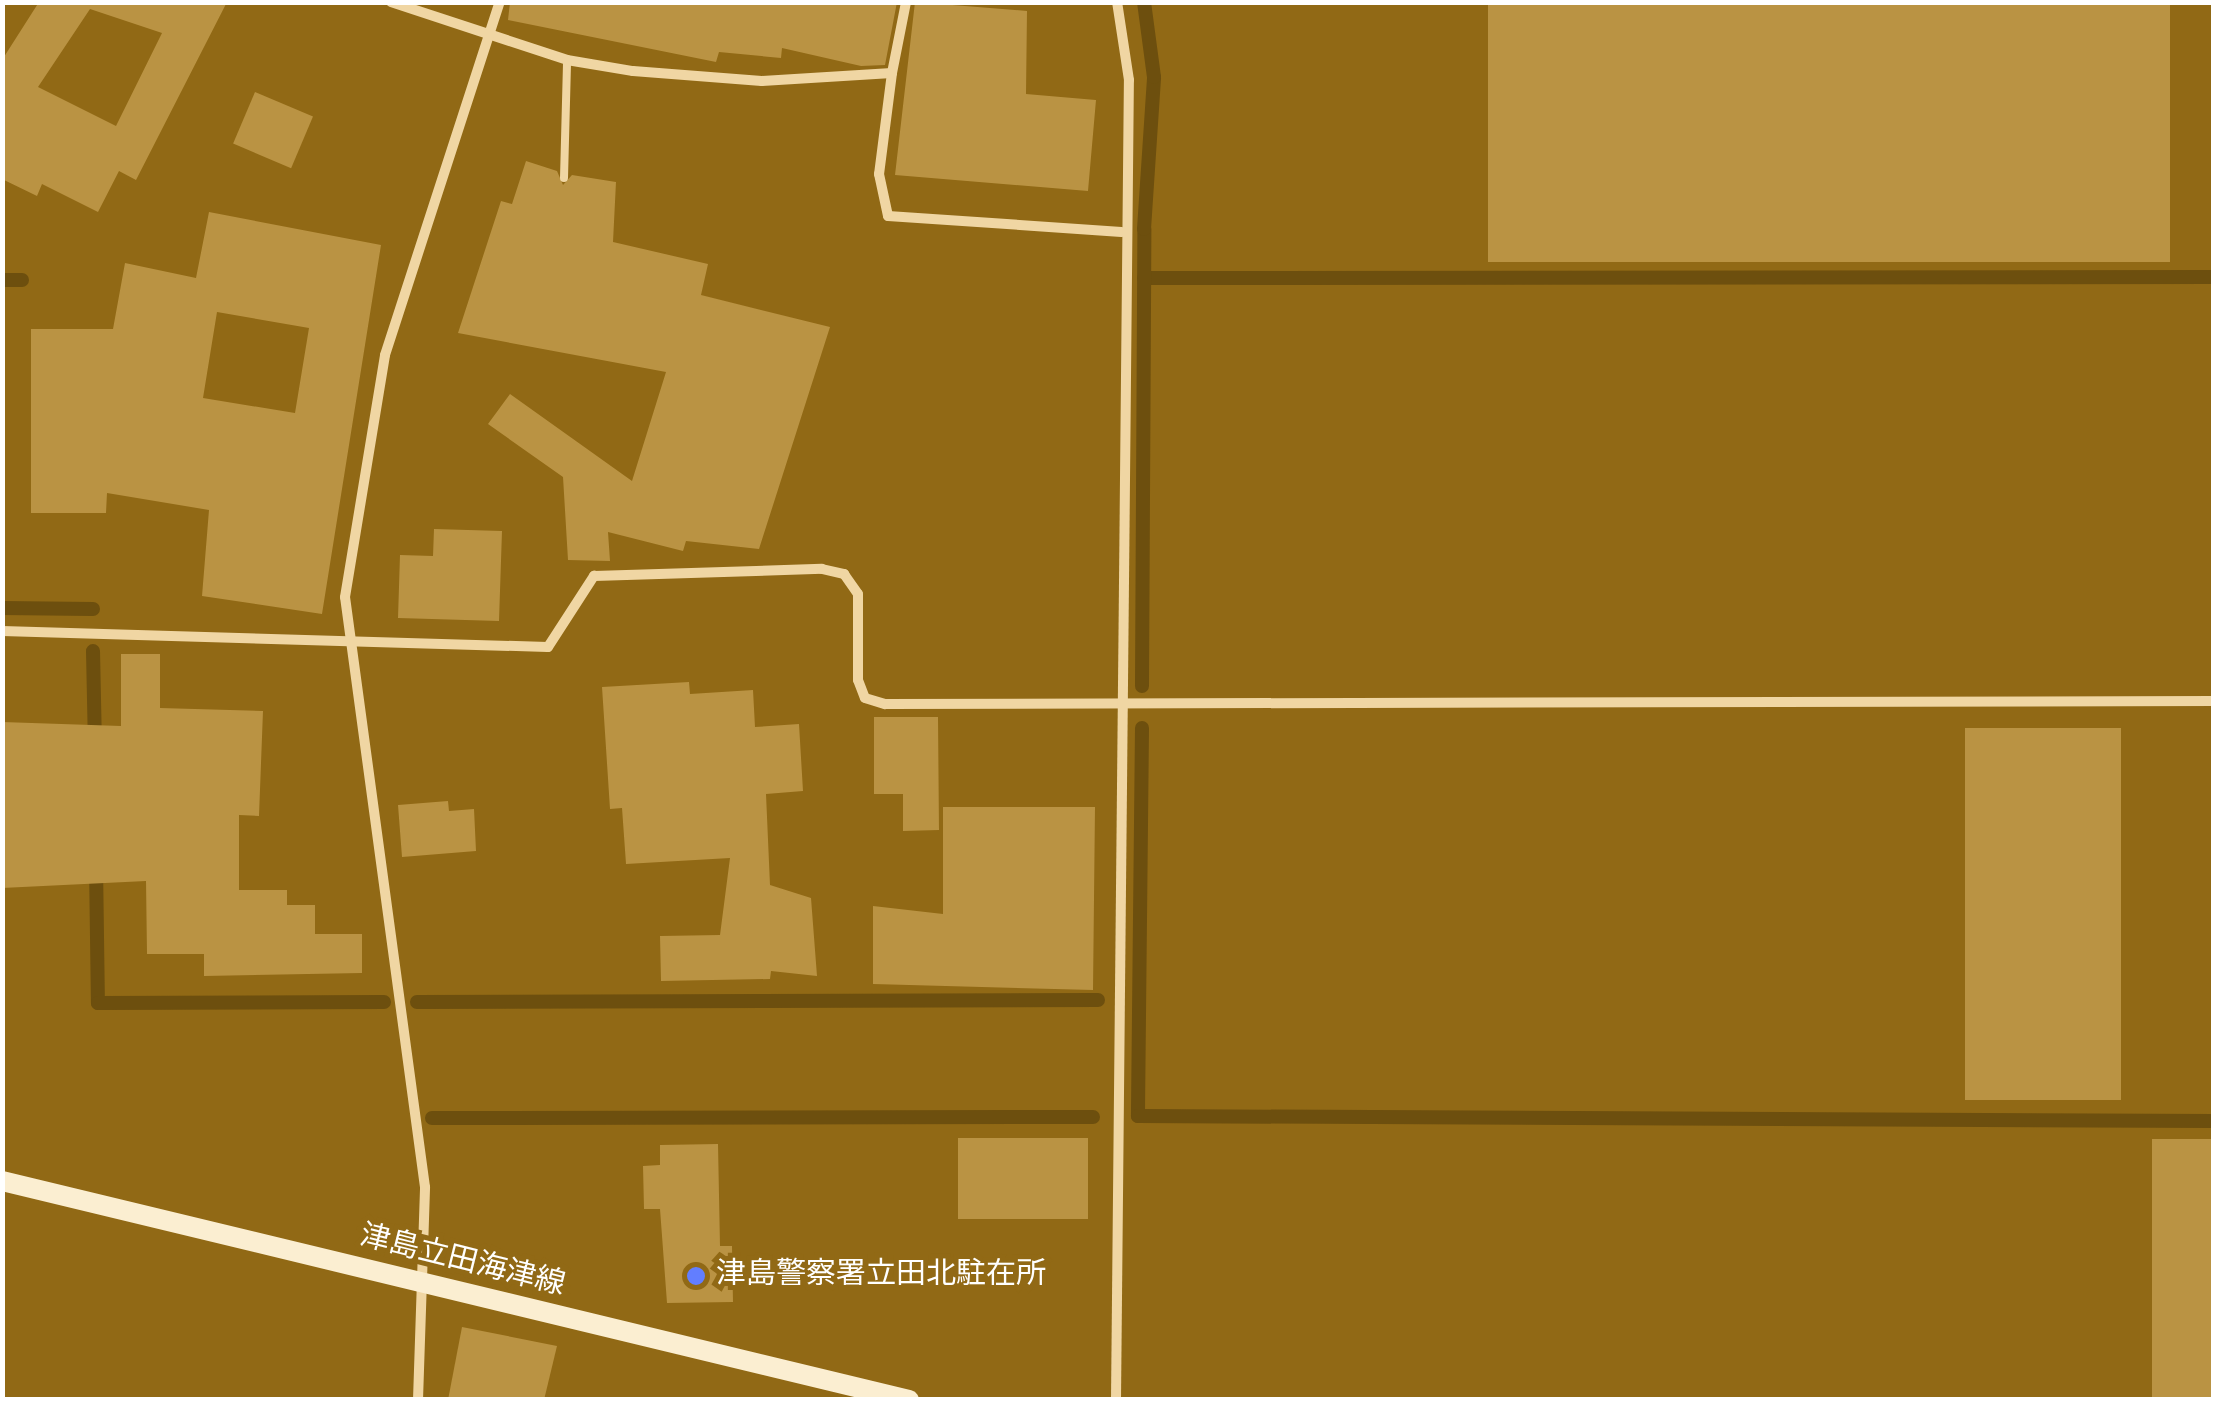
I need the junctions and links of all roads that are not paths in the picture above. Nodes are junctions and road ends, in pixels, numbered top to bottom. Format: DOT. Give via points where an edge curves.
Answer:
graph roads {
  1 [pos="390,2"];
  2 [pos="500,2"];
  3 [pos="906,2"];
  4 [pos="1117,2"];
  5 [pos="488,38"];
  6 [pos="567,60"];
  7 [pos="892,73"];
  8 [pos="564,178"];
  9 [pos="1121,232"];
  10 [pos="2,631"];
  11 [pos="347,635"];
  12 [pos="1118,699"];
  13 [pos="2214,701"];
  14 [pos="2,1182"];
  15 [pos="426,1285"];
  16 [pos="418,1400"];
  17 [pos="908,1400"];
  18 [pos="1116,1400"];
  1 -- 5 [label="street"];
  2 -- 5 [label="street"];
  3 -- 7 [label="street"];
  4 -- 9 [label="street" via="1128,80"];
  5 -- 6 [label="street"];
  5 -- 11 [label="street" via="384,354"];
  6 -- 7 [label="street" via="762,81"];
  6 -- 8 [label="lane"];
  7 -- 9 [label="street" via="879,174 888,216"];
  9 -- 12 [label="street"];
  10 -- 11 [label="street"];
  11 -- 12 [label="street" via="548,647 594,576 822,570 844,574 858,594 865,698"];
  11 -- 15 [label="street" via="425,1187"];
  12 -- 13 [label="street"];
  12 -- 18 [label="street"];
  14 -- 15 [label="main road, 津島立田海津線"];
  15 -- 16 [label="street"];
  15 -- 17 [label="main road, 津島立田海津線"];
}
